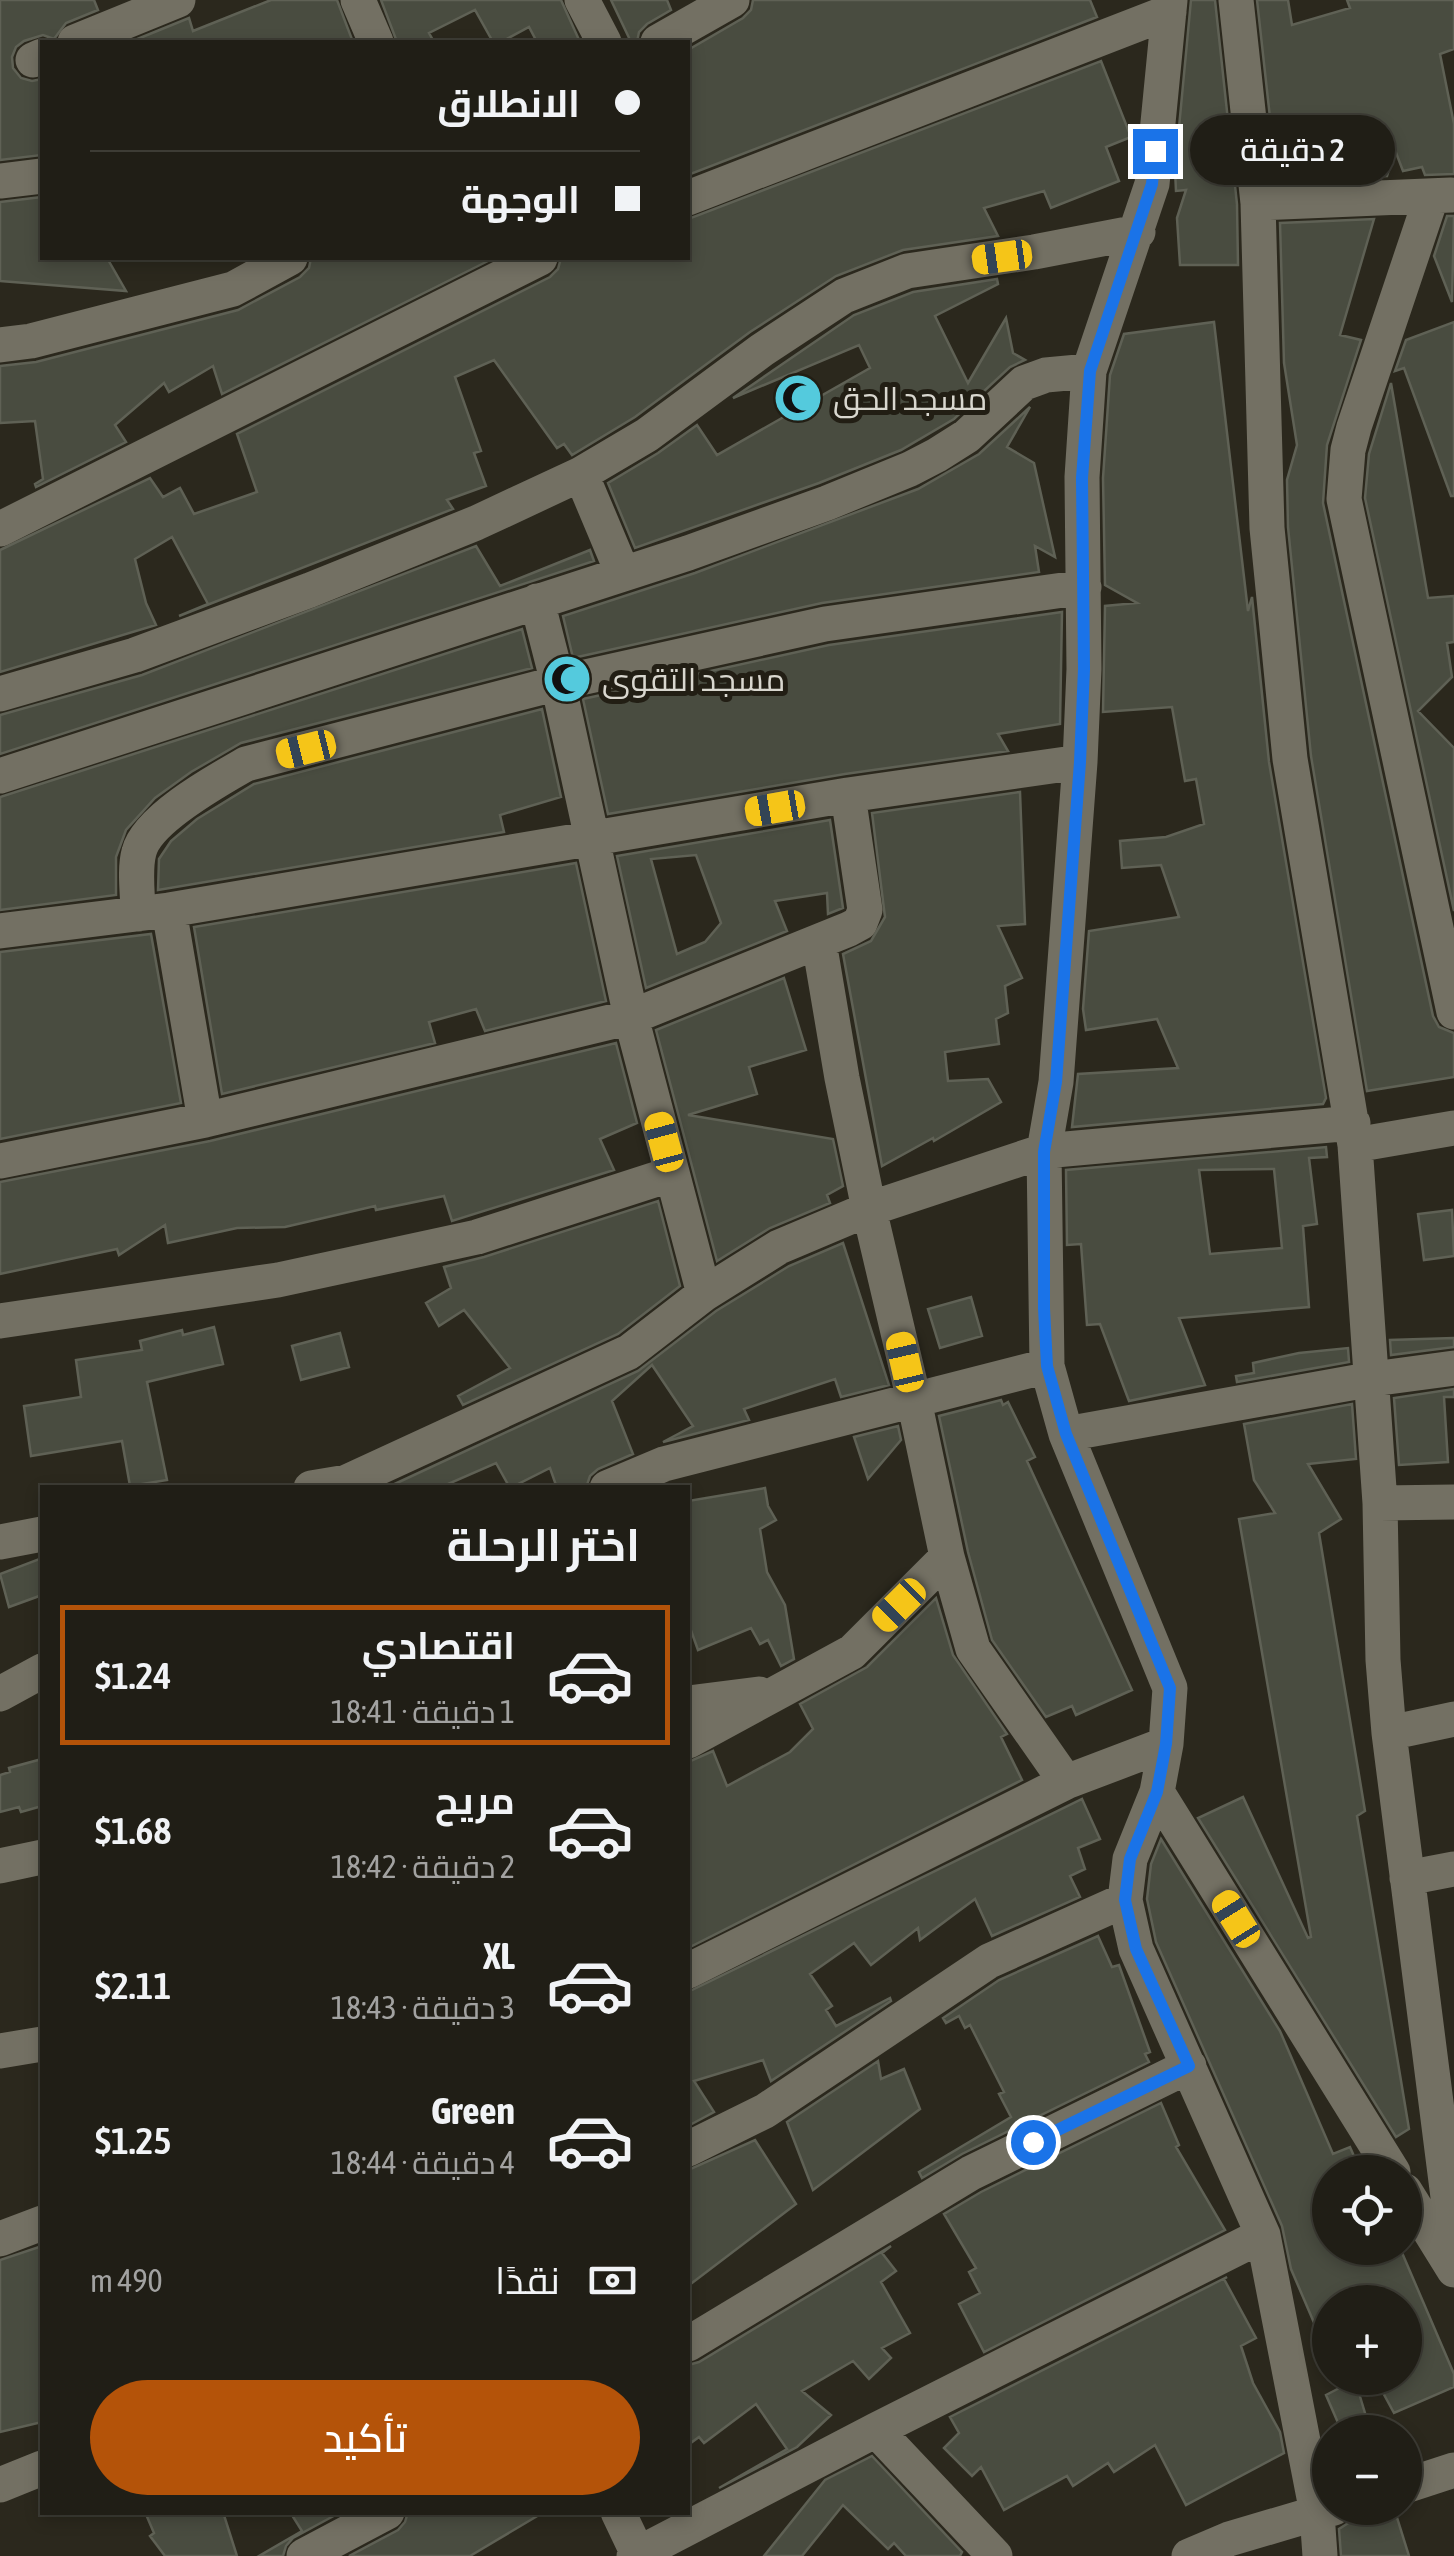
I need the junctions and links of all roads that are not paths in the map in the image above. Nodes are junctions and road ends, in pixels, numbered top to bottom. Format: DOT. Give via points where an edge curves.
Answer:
graph roads {
  1 [pos="178,0"];
  2 [pos="358,0"];
  3 [pos="582,0"];
  4 [pos="732,0"];
  5 [pos="1236,0"];
  6 [pos="1170,6"];
  7 [pos="80,40"];
  8 [pos="375,40"];
  9 [pos="603,40"];
  10 [pos="662,40"];
  11 [pos="40,176"];
  12 [pos="0,181"];
  13 [pos="1443,196"];
  14 [pos="690,197"];
  15 [pos="1258,203"];
  16 [pos="1138,232"];
  17 [pos="286,260"];
  18 [pos="536,260"];
  19 [pos="0,346"];
  20 [pos="1090,371"];
  21 [pos="582,474"];
  22 [pos="0,529"];
  23 [pos="623,574"];
  24 [pos="1084,587"];
  25 [pos="536,601"];
  26 [pos="558,684"];
  27 [pos="0,694"];
  28 [pos="1080,762"];
  29 [pos="0,776"];
  30 [pos="848,795"];
  31 [pos="593,839"];
  32 [pos="154,912"];
  33 [pos="0,930"];
  34 [pos="819,942"];
  35 [pos="1454,1012"];
  36 [pos="631,1017"];
  37 [pos="204,1120"];
  38 [pos="1454,1128"];
  39 [pos="1354,1134"];
  40 [pos="1044,1152"];
  41 [pos="0,1161"];
  42 [pos="672,1174"];
  43 [pos="870,1210"];
  44 [pos="704,1294"];
  45 [pos="0,1321"];
  46 [pos="1047,1366"];
  47 [pos="1454,1368"];
  48 [pos="1373,1379"];
  49 [pos="914,1400"];
  50 [pos="1066,1434"];
  51 [pos="329,1485"];
  52 [pos="614,1485"];
  53 [pos="1454,1502"];
  54 [pos="1380,1503"];
  55 [pos="40,1534"];
  56 [pos="0,1542"];
  57 [pos="947,1558"];
  58 [pos="40,1672"];
  59 [pos="780,1692"];
  60 [pos="0,1694"];
  61 [pos="690,1703"];
  62 [pos="1454,1720"];
  63 [pos="1389,1734"];
  64 [pos="690,1740"];
  65 [pos="1166,1744"];
  66 [pos="1066,1782"];
  67 [pos="1157,1792"];
  68 [pos="40,1857"];
  69 [pos="0,1866"];
  70 [pos="1454,1869"];
  71 [pos="1407,1878"];
  72 [pos="1125,1900"];
  73 [pos="690,1970"];
  74 [pos="40,2044"];
  75 [pos="0,2051"];
  76 [pos="1189,2066"];
  77 [pos="1446,2112"];
  78 [pos="690,2148"];
  79 [pos="1382,2155"];
  80 [pos="1422,2218"];
  81 [pos="40,2224"];
  82 [pos="1264,2235"];
  83 [pos="0,2239"];
  84 [pos="1454,2244"];
  85 [pos="1454,2270"];
  86 [pos="690,2343"];
  87 [pos="876,2430"];
  88 [pos="1312,2448"];
  89 [pos="40,2469"];
  90 [pos="1454,2470"];
  91 [pos="1422,2480"];
  92 [pos="0,2485"];
  93 [pos="1312,2514"];
  94 [pos="619,2515"];
  95 [pos="373,2516"];
  96 [pos="1324,2525"];
  97 [pos="636,2555"];
  98 [pos="304,2556"];
  99 [pos="995,2556"];
  100 [pos="1189,2556"];
  101 [pos="1320,2556"];
  1 -- 7 [label="street"];
  2 -- 8 [label="street"];
  3 -- 9 [label="street"];
  4 -- 10 [label="street"];
  5 -- 15 [label="street"];
  6 -- 14 [label="street"];
  6 -- 16 [label="street" via="1152,184"];
  11 -- 12 [label="street"];
  13 -- 15 [label="street"];
  13 -- 35 [label="street" via="1354,427 1344,499"];
  15 -- 39 [label="street" via="1268,528 1288,740"];
  16 -- 20 [label="street"];
  16 -- 21 [label="street" via="907,271 844,296"];
  17 -- 19 [label="street" via="233,288"];
  18 -- 22 [label="street"];
  20 -- 23 [label="street" via="1024,383 967,436 910,470"];
  20 -- 24 [label="street" via="1082,478"];
  21 -- 23 [label="street"];
  21 -- 27 [label="street" via="310,590 136,655"];
  23 -- 25 [label="street"];
  24 -- 26 [label="street" via="825,624"];
  24 -- 28 [label="street"];
  25 -- 26 [label="street"];
  25 -- 29 [label="street"];
  26 -- 31 [label="street"];
  26 -- 32 [label="street" via="246,764 142,842 137,856"];
  28 -- 30 [label="street"];
  28 -- 40 [label="street" via="1056,1082"];
  30 -- 31 [label="street"];
  30 -- 34 [label="street" via="865,910 860,922"];
  31 -- 32 [label="street"];
  31 -- 36 [label="street"];
  32 -- 33 [label="street"];
  32 -- 37 [label="street"];
  34 -- 36 [label="street"];
  34 -- 43 [label="street"];
  36 -- 37 [label="street"];
  36 -- 42 [label="street"];
  37 -- 41 [label="street"];
  38 -- 39 [label="street"];
  39 -- 40 [label="street"];
  39 -- 48 [label="street"];
  40 -- 43 [label="street"];
  40 -- 46 [label="street"];
  42 -- 44 [label="street"];
  42 -- 45 [label="street" via="459,1241 278,1280"];
  43 -- 44 [label="street" via="779,1247"];
  43 -- 49 [label="street"];
  44 -- 51 [label="street" via="629,1352"];
  46 -- 49 [label="street"];
  46 -- 50 [label="street"];
  47 -- 48 [label="street"];
  48 -- 50 [label="street"];
  48 -- 54 [label="street"];
  49 -- 52 [label="street" via="664,1464"];
  49 -- 57 [label="street"];
  50 -- 65 [label="street" via="1170,1688"];
  53 -- 54 [label="street"];
  54 -- 63 [label="street"];
  55 -- 56 [label="street"];
  57 -- 59 [label="street" via="852,1652"];
  57 -- 66 [label="street" via="974,1650"];
  58 -- 60 [label="street"];
  59 -- 61 [label="street"];
  59 -- 64 [label="street"];
  62 -- 63 [label="street"];
  63 -- 71 [label="street"];
  65 -- 66 [label="street"];
  65 -- 67 [label="street"];
  66 -- 73 [label="street"];
  67 -- 72 [label="street" via="1130,1859"];
  67 -- 79 [label="street"];
  68 -- 69 [label="street"];
  70 -- 71 [label="street"];
  71 -- 77 [label="street"];
  72 -- 76 [label="street" via="1136,1949"];
  72 -- 78 [label="street" via="989,1962 765,2111"];
  74 -- 75 [label="street"];
  76 -- 82 [label="street"];
  76 -- 86 [label="street" via="971,2173"];
  77 -- 84 [label="street"];
  80 -- 85 [label="street"];
  81 -- 83 [label="street"];
  82 -- 87 [label="street"];
  82 -- 88 [label="street"];
  87 -- 97 [label="street"];
  87 -- 99 [label="street"];
  89 -- 92 [label="street"];
  90 -- 91 [label="street"];
  93 -- 100 [label="street"];
  94 -- 97 [label="street"];
  95 -- 98 [label="street"];
  96 -- 101 [label="street"];
}
